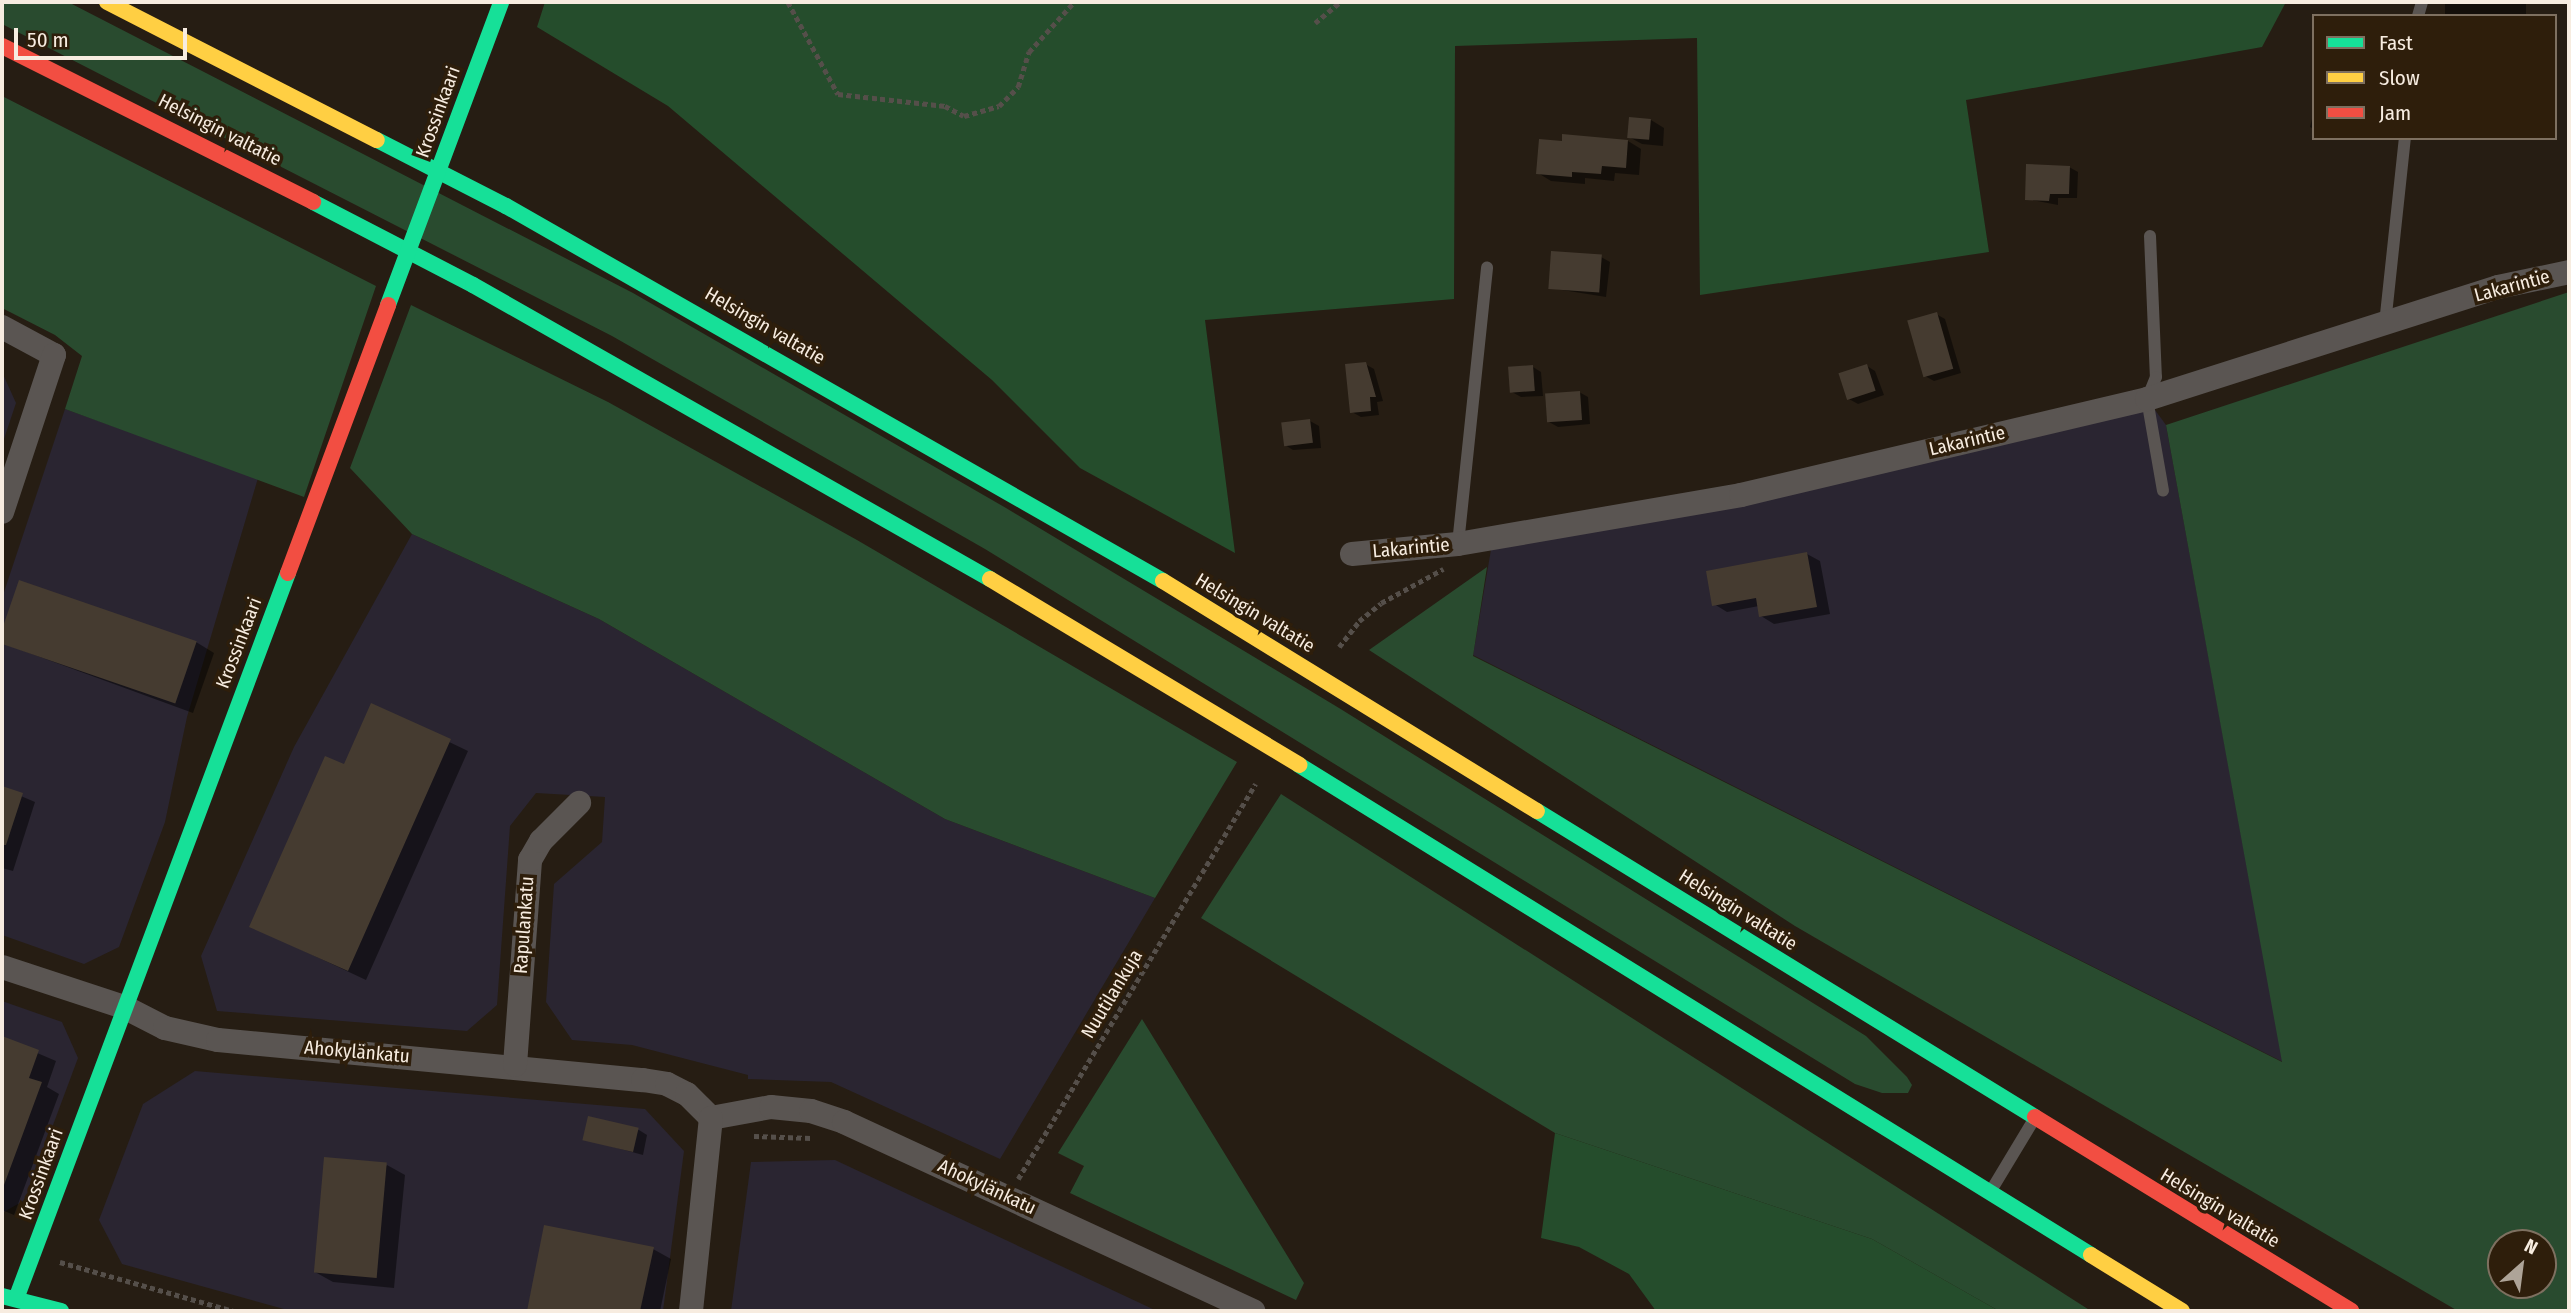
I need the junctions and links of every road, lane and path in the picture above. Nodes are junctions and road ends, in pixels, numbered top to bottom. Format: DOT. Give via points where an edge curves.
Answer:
graph roads {
  1 [pos="107,2"];
  2 [pos="130,2"];
  3 [pos="501,2"];
  4 [pos="788,2"];
  5 [pos="1074,2"];
  6 [pos="1340,2"];
  7 [pos="1315,23"];
  8 [pos="2,46"];
  9 [pos="202,47"];
  10 [pos="2405,140"];
  11 [pos="2150,236"];
  12 [pos="1487,268"];
  13 [pos="2569,272"];
  14 [pos="2385,324"];
  15 [pos="2,327"];
  16 [pos="2147,399"];
  17 [pos="2162,491"];
  18 [pos="2,512"];
  19 [pos="1458,544"];
  20 [pos="1352,554"];
  21 [pos="1339,647"];
  22 [pos="1255,784"];
  23 [pos="579,803"];
  24 [pos="2,967"];
  25 [pos="124,1007"];
  26 [pos="516,1065"];
  27 [pos="711,1118"];
  28 [pos="2034,1119"];
  29 [pos="747,1136"];
  30 [pos="816,1138"];
  31 [pos="1990,1192"];
  32 [pos="1007,1197"];
  33 [pos="34,1254"];
  34 [pos="9,1297"];
  35 [pos="61,1311"];
  36 [pos="233,1311"];
  37 [pos="691,1311"];
  38 [pos="1253,1311"];
  39 [pos="2182,1311"];
  40 [pos="2351,1311"];
  1 -- 9 [label="main road, Helsingin valtatie"];
  2 -- 9 [label="main road"];
  3 -- 25 [label="main road, Krossinkaari"];
  4 -- 5 [label="path" via="838,94 945,106 964,116 999,106 1018,87 1029,52"];
  6 -- 7 [label="path"];
  8 -- 31 [label="main road, Helsingin valtatie" via="473,285 1041,608 1434,845"];
  9 -- 28 [label="main road, Helsingin valtatie" via="704,315 1118,554"];
  10 -- 14 [label="lane"];
  11 -- 16 [label="lane" via="2156,377"];
  12 -- 19 [label="lane"];
  13 -- 14 [label="street, Lakarintie" via="2498,287"];
  14 -- 16 [label="street, Lakarintie"];
  15 -- 18 [label="street" via="54,355"];
  16 -- 17 [label="lane"];
  16 -- 19 [label="street, Lakarintie" via="1741,495"];
  19 -- 20 [label="street, Lakarintie"];
  19 -- 21 [label="path" via="1451,563 1381,603"];
  22 -- 32 [label="path, Nuutilankuja"];
  23 -- 26 [label="street, Rapulankatu" via="541,841 530,860"];
  24 -- 25 [label="street, Ahokylänkatu"];
  25 -- 26 [label="street, Ahokylänkatu" via="165,1028 218,1040"];
  25 -- 33 [label="main road, Krossinkaari"];
  26 -- 27 [label="street, Ahokylänkatu" via="667,1084 687,1094"];
  27 -- 32 [label="street, Ahokylänkatu" via="771,1107 811,1111"];
  27 -- 37 [label="street"];
  28 -- 31 [label="lane"];
  28 -- 40 [label="main road, Helsingin valtatie"];
  29 -- 30 [label="path"];
  31 -- 39 [label="main road, Helsingin valtatie"];
  32 -- 38 [label="street, Ahokylänkatu"];
  33 -- 34 [label="main road, Krossinkaari"];
  33 -- 36 [label="path"];
  34 -- 35 [label="main road"];
}
